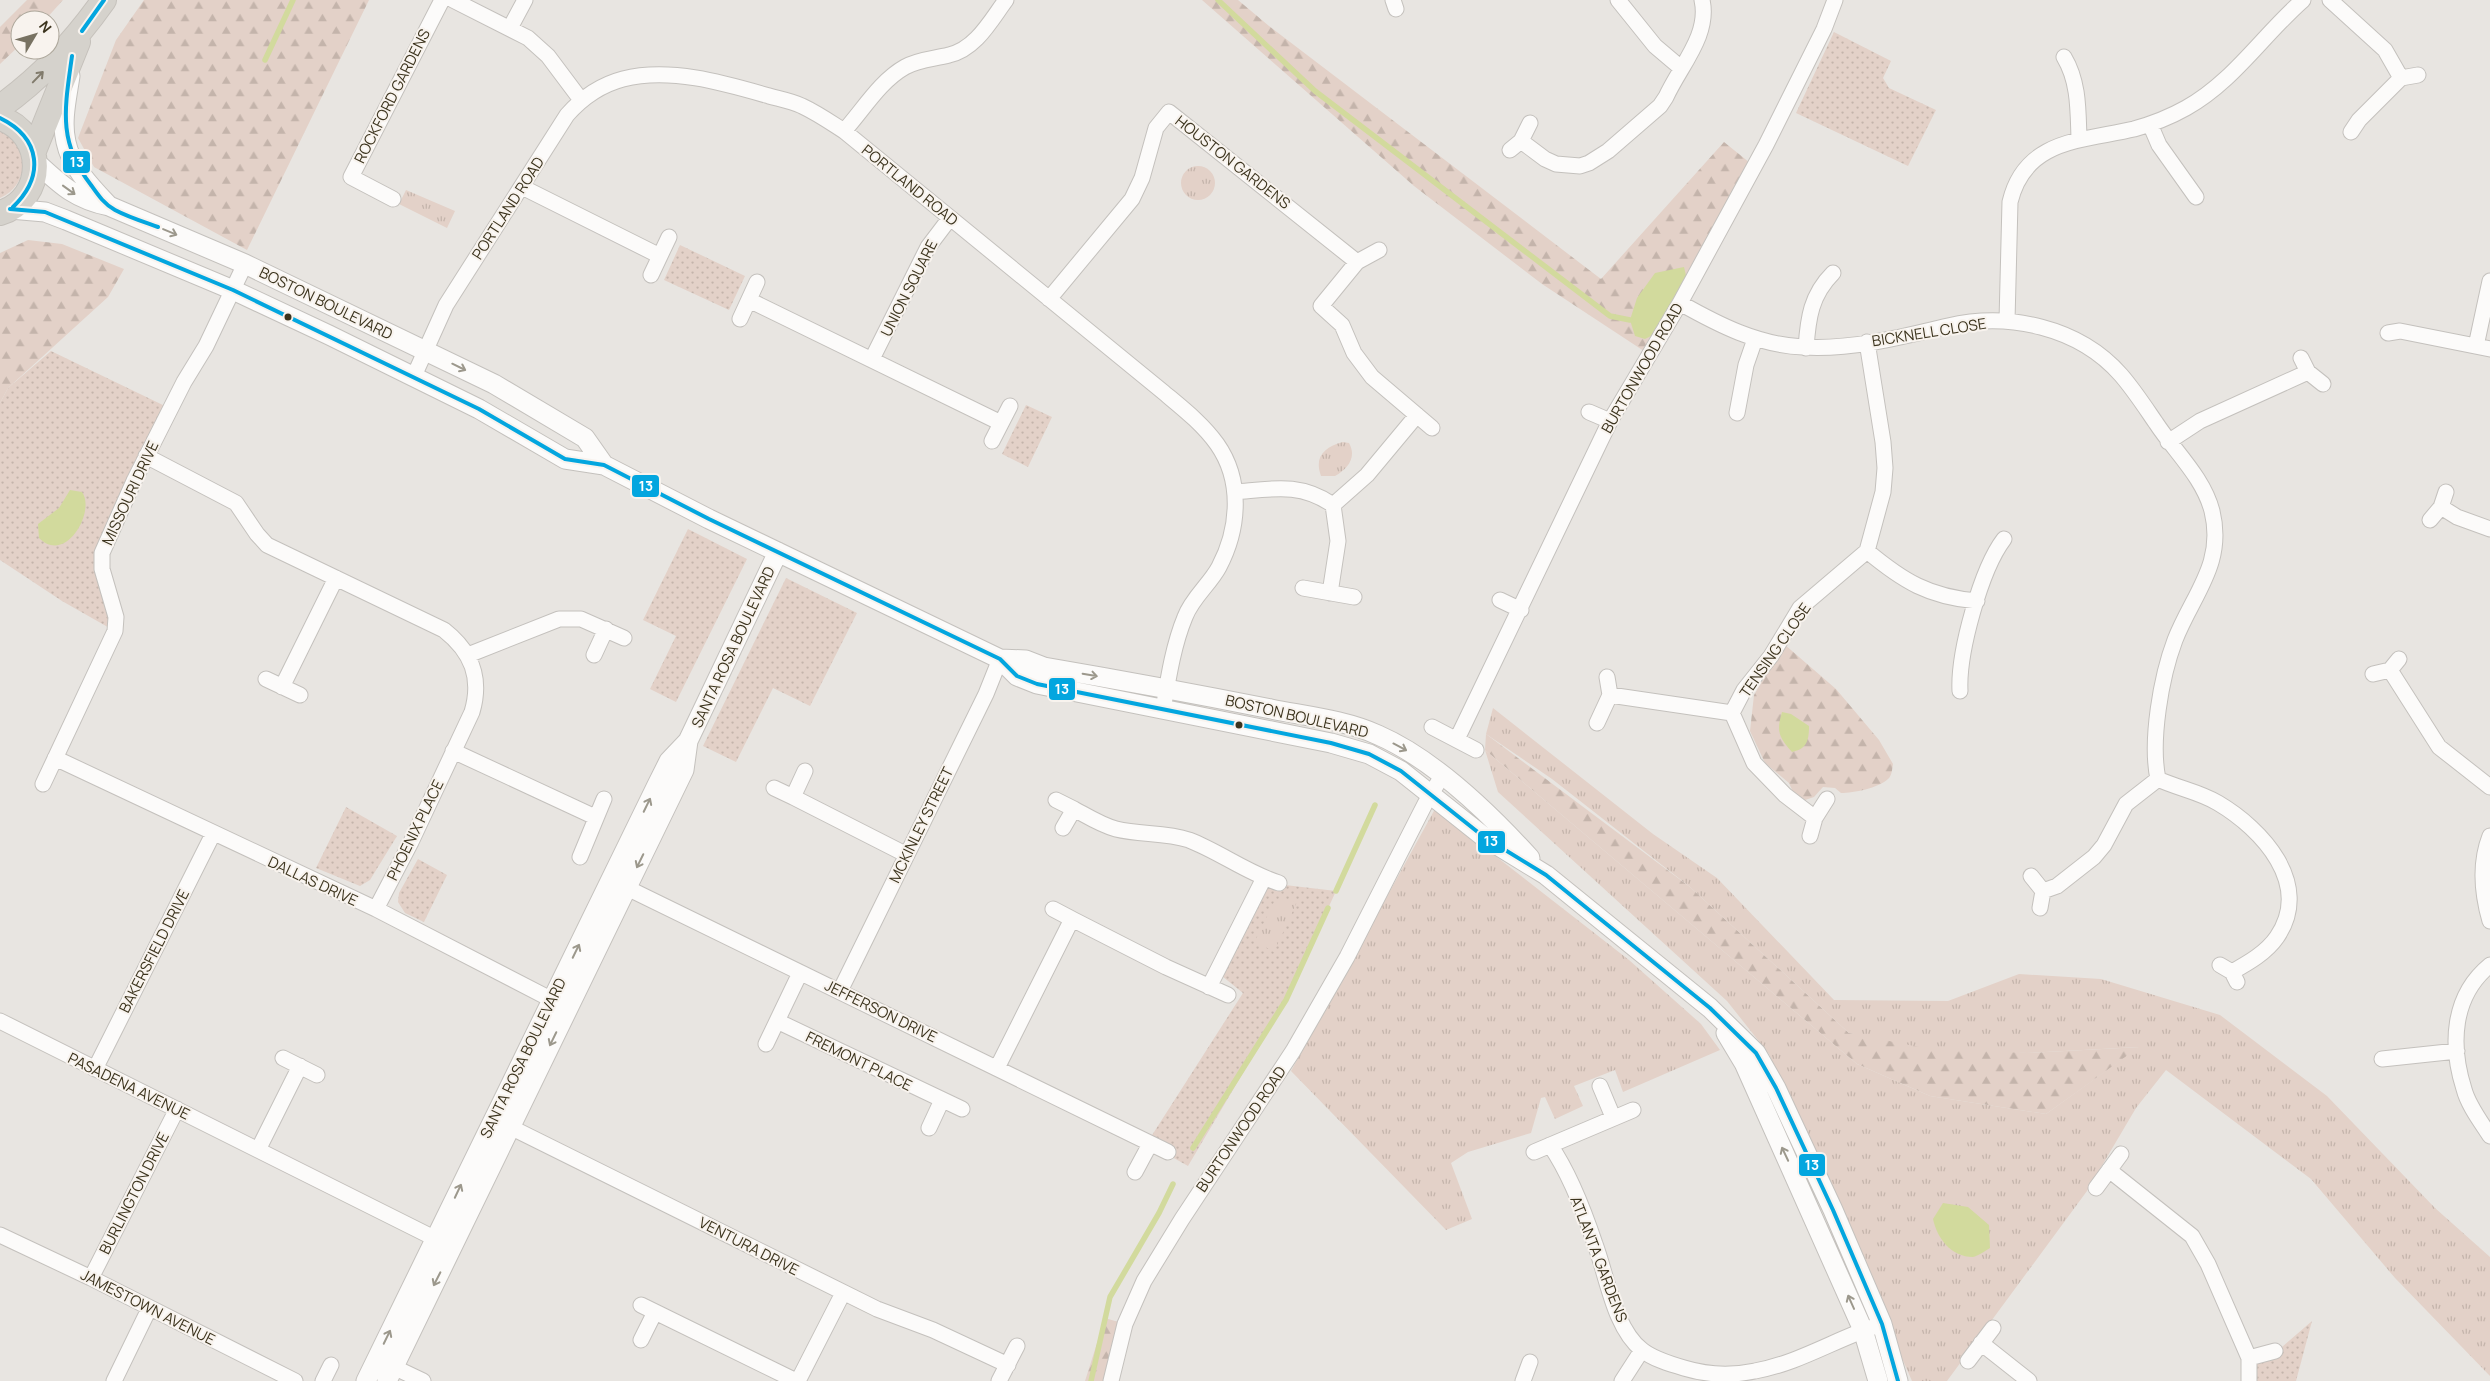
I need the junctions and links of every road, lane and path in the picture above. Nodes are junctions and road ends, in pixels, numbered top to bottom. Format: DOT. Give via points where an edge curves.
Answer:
graph roads {
  1 [pos="104,0"];
  2 [pos="442,0"];
  3 [pos="453,0"];
  4 [pos="525,0"];
  5 [pos="1006,0"];
  6 [pos="1618,0"];
  7 [pos="1702,0"];
  8 [pos="1835,0"];
  9 [pos="2303,0"];
  10 [pos="2330,0"];
  11 [pos="510,28"];
  12 [pos="82,31"];
  13 [pos="72,56"];
  14 [pos="2064,57"];
  15 [pos="1681,68"];
  16 [pos="2418,75"];
  17 [pos="2401,78"];
  18 [pos="581,100"];
  19 [pos="0,107"];
  20 [pos="0,118"];
  21 [pos="1530,123"];
  22 [pos="2150,124"];
  23 [pos="844,131"];
  24 [pos="2351,132"];
  25 [pos="2079,139"];
  26 [pos="35,157"];
  27 [pos="522,187"];
  28 [pos="393,199"];
  29 [pos="2197,199"];
  30 [pos="109,206"];
  31 [pos="3,212"];
  32 [pos="950,218"];
  33 [pos="669,237"];
  34 [pos="1379,250"];
  35 [pos="660,256"];
  36 [pos="1357,262"];
  37 [pos="245,264"];
  38 [pos="1833,273"];
  39 [pos="651,275"];
  40 [pos="2490,281"];
  41 [pos="757,282"];
  42 [pos="232,290"];
  43 [pos="1049,299"];
  44 [pos="749,300"];
  45 [pos="1680,303"];
  46 [pos="740,319"];
  47 [pos="2007,321"];
  48 [pos="2388,333"];
  49 [pos="1755,339"];
  50 [pos="1867,342"];
  51 [pos="1806,348"];
  52 [pos="2483,348"];
  53 [pos="424,350"];
  54 [pos="2301,358"];
  55 [pos="872,359"];
  56 [pos="2308,372"];
  57 [pos="414,376"];
  58 [pos="2323,384"];
  59 [pos="1010,406"];
  60 [pos="1590,412"];
  61 [pos="1737,413"];
  62 [pos="1417,415"];
  63 [pos="1610,421"];
  64 [pos="1002,423"];
  65 [pos="1432,428"];
  66 [pos="992,441"];
  67 [pos="2168,442"];
  68 [pos="146,456"];
  69 [pos="604,464"];
  70 [pos="1235,492"];
  71 [pos="2446,492"];
  72 [pos="1333,505"];
  73 [pos="2441,507"];
  74 [pos="2430,520"];
  75 [pos="2490,529"];
  76 [pos="2004,539"];
  77 [pos="1867,551"];
  78 [pos="778,552"];
  79 [pos="336,578"];
  80 [pos="1303,588"];
  81 [pos="1330,593"];
  82 [pos="1354,597"];
  83 [pos="1500,600"];
  84 [pos="1977,601"];
  85 [pos="1521,610"];
  86 [pos="606,629"];
  87 [pos="624,638"];
  88 [pos="468,655"];
  89 [pos="594,655"];
  90 [pos="1000,659"];
  91 [pos="2373,674"];
  92 [pos="1607,677"];
  93 [pos="266,679"];
  94 [pos="282,687"];
  95 [pos="1167,688"];
  96 [pos="1960,691"];
  97 [pos="300,695"];
  98 [pos="1610,695"];
  99 [pos="1163,710"];
  100 [pos="1732,713"];
  101 [pos="1597,723"];
  102 [pos="1432,727"];
  103 [pos="1456,739"];
  104 [pos="1476,750"];
  105 [pos="453,751"];
  106 [pos="56,758"];
  107 [pos="805,771"];
  108 [pos="1442,776"];
  109 [pos="2158,779"];
  110 [pos="43,784"];
  111 [pos="2490,787"];
  112 [pos="774,788"];
  113 [pos="1431,794"];
  114 [pos="794,797"];
  115 [pos="604,798"];
  116 [pos="1828,799"];
  117 [pos="1056,800"];
  118 [pos="1074,809"];
  119 [pos="595,817"];
  120 [pos="1815,818"];
  121 [pos="1063,828"];
  122 [pos="213,834"];
  123 [pos="1810,836"];
  124 [pos="2490,836"];
  125 [pos="907,855"];
  126 [pos="580,857"];
  127 [pos="1546,875"];
  128 [pos="2031,876"];
  129 [pos="1264,878"];
  130 [pos="1279,883"];
  131 [pos="619,884"];
  132 [pos="2043,891"];
  133 [pos="2040,908"];
  134 [pos="376,909"];
  135 [pos="1053,909"];
  136 [pos="1072,919"];
  137 [pos="2490,921"];
  138 [pos="2490,965"];
  139 [pos="800,972"];
  140 [pos="2230,973"];
  141 [pos="1209,987"];
  142 [pos="840,991"];
  143 [pos="1228,995"];
  144 [pos="560,1004"];
  145 [pos="1710,1008"];
  146 [pos="777,1021"];
  147 [pos="0,1022"];
  148 [pos="766,1044"];
  149 [pos="2457,1051"];
  150 [pos="283,1058"];
  151 [pos="2382,1059"];
  152 [pos="300,1066"];
  153 [pos="997,1068"];
  154 [pos="96,1069"];
  155 [pos="317,1074"];
  156 [pos="1600,1086"];
  157 [pos="942,1100"];
  158 [pos="176,1109"];
  159 [pos="962,1109"];
  160 [pos="1633,1110"];
  161 [pos="1613,1117"];
  162 [pos="494,1119"];
  163 [pos="511,1128"];
  164 [pos="929,1128"];
  165 [pos="2490,1136"];
  166 [pos="1150,1144"];
  167 [pos="1550,1145"];
  168 [pos="258,1150"];
  169 [pos="1168,1152"];
  170 [pos="1534,1152"];
  171 [pos="2121,1154"];
  172 [pos="2109,1170"];
  173 [pos="1135,1172"];
  174 [pos="2096,1188"];
  175 [pos="0,1235"];
  176 [pos="436,1239"];
  177 [pos="453,1248"];
  178 [pos="91,1278"];
  179 [pos="843,1293"];
  180 [pos="641,1305"];
  181 [pos="149,1309"];
  182 [pos="655,1312"];
  183 [pos="1882,1324"];
  184 [pos="1993,1328"];
  185 [pos="1863,1330"];
  186 [pos="641,1340"];
  187 [pos="1982,1343"];
  188 [pos="1018,1346"];
  189 [pos="1642,1350"];
  190 [pos="2274,1351"];
  191 [pos="2249,1358"];
  192 [pos="377,1359"];
  193 [pos="1968,1361"];
  194 [pos="1530,1362"];
  195 [pos="331,1365"];
  196 [pos="1008,1365"];
  197 [pos="391,1374"];
  198 [pos="1525,1380"];
  199 [pos="114,1381"];
  200 [pos="295,1381"];
  201 [pos="323,1381"];
  202 [pos="366,1381"];
  203 [pos="423,1381"];
  204 [pos="797,1381"];
  205 [pos="999,1381"];
  206 [pos="1111,1381"];
  207 [pos="1622,1381"];
  208 [pos="1878,1381"];
  209 [pos="1898,1381"];
  210 [pos="2029,1381"];
  211 [pos="2250,1381"];
  1 -- 12 [label="main road"];
  2 -- 28 [label="street, ROCKFORD GARDENS" via="351,177"];
  3 -- 11 [label="street"];
  4 -- 11 [label="street"];
  5 -- 23 [label="street" via="978,38 963,49 951,55 915,62 894,74"];
  6 -- 15 [label="street" via="1655,46"];
  7 -- 15 [label="street" via="1705,15 1702,30"];
  8 -- 45 [label="street, BURTONWOOD ROAD" via="1824,29 1766,145"];
  9 -- 22 [label="street" via="2222,83 2188,107"];
  10 -- 17 [label="street" via="2385,50"];
  11 -- 18 [label="street" via="539,46"];
  12 -- 13 [label="main road"];
  19 -- 12 [label="main road, one-way" via="28,87"];
  13 -- 26 [label="main road"];
  13 -- 30 [label="street" via="66,142 84,177"];
  14 -- 25 [label="street" via="2076,84"];
  15 -- 21 [label="street" via="1660,106 1608,151 1589,163 1556,164 1516,146"];
  16 -- 17 [label="street"];
  17 -- 24 [label="street"];
  18 -- 23 [label="street, PORTLAND ROAD" via="623,79 678,76 800,105"];
  18 -- 27 [label="street, PORTLAND ROAD" via="567,116"];
  20 -- 26 [label="main road" via="16,126 27,137"];
  22 -- 25 [label="street"];
  22 -- 29 [label="street" via="2159,145"];
  23 -- 32 [label="street, PORTLAND ROAD"];
  25 -- 47 [label="street" via="2042,154 2020,175 2014,187 2010,202"];
  26 -- 30 [label="street, BOSTON BOULEVARD, one-way" via="70,192 88,202"];
  26 -- 31 [label="main road" via="35,177 30,190 21,201"];
  27 -- 35 [label="street"];
  27 -- 53 [label="street, PORTLAND ROAD" via="446,305"];
  30 -- 37 [label="street, BOSTON BOULEVARD, one-way"];
  31 -- 42 [label="street, BOSTON BOULEVARD" via="44,212"];
  32 -- 43 [label="street, PORTLAND ROAD"];
  32 -- 55 [label="street, UNION SQUARE" via="928,247"];
  33 -- 35 [label="street"];
  34 -- 36 [label="street"];
  35 -- 39 [label="street"];
  36 -- 43 [label="street, HOUSTON GARDENS" via="1169,112 1156,128 1142,178 1132,199"];
  36 -- 62 [label="street" via="1321,306 1342,325 1366,372"];
  37 -- 42 [label="street, MISSOURI DRIVE"];
  37 -- 53 [label="street, BOSTON BOULEVARD"];
  38 -- 51 [label="street" via="1819,289 1809,314"];
  40 -- 52 [label="street"];
  41 -- 44 [label="street"];
  42 -- 57 [label="street, BOSTON BOULEVARD"];
  42 -- 68 [label="street, MISSOURI DRIVE" via="206,346"];
  43 -- 70 [label="street, PORTLAND ROAD" via="1162,391 1209,434 1225,458"];
  44 -- 46 [label="street"];
  44 -- 55 [label="street"];
  45 -- 49 [label="street, BICKNELL CLOSE"];
  45 -- 63 [label="street, BURTONWOOD ROAD"];
  47 -- 50 [label="street, BICKNELL CLOSE" via="1982,321"];
  47 -- 67 [label="street, BICKNELL CLOSE" via="2051,330 2092,350 2120,374"];
  48 -- 52 [label="street" via="2400,331"];
  49 -- 51 [label="street, BICKNELL CLOSE"];
  49 -- 61 [label="street" via="1746,365"];
  50 -- 51 [label="street, BICKNELL CLOSE"];
  50 -- 77 [label="street" via="1885,468 1883,492"];
  53 -- 57 [label="street, PORTLAND ROAD"];
  53 -- 69 [label="street, BOSTON BOULEVARD, one-way" via="494,384 585,438"];
  54 -- 56 [label="street"];
  55 -- 64 [label="street"];
  56 -- 58 [label="street"];
  56 -- 67 [label="street" via="2200,421"];
  57 -- 69 [label="street, BOSTON BOULEVARD" via="565,459"];
  59 -- 64 [label="street"];
  60 -- 63 [label="street"];
  62 -- 65 [label="street"];
  62 -- 72 [label="street" via="1367,475"];
  63 -- 85 [label="street, BURTONWOOD ROAD"];
  64 -- 66 [label="street"];
  67 -- 109 [label="street, BICKNELL CLOSE" via="2207,496 2215,526 2215,542 2210,571 2180,628 2170,656 2154,736"];
  68 -- 79 [label="street, PHOENIX PLACE" via="226,496 244,511 267,545"];
  68 -- 106 [label="street, MISSOURI DRIVE" via="102,553 102,569 115,610 115,631"];
  69 -- 78 [label="street, BOSTON BOULEVARD"];
  70 -- 72 [label="street" via="1282,488 1303,490"];
  70 -- 95 [label="street, PORTLAND ROAD" via="1236,514 1228,550 1218,570 1185,616"];
  71 -- 73 [label="street"];
  72 -- 81 [label="street" via="1338,541"];
  73 -- 74 [label="street"];
  73 -- 75 [label="street" via="2457,517"];
  76 -- 84 [label="street" via="1989,562"];
  77 -- 84 [label="street" via="1906,582 1946,596"];
  77 -- 100 [label="street, TENSING CLOSE" via="1800,608"];
  78 -- 90 [label="street, BOSTON BOULEVARD"];
  78 -- 131 [label="street, SANTA ROSA BOULEVARD" via="688,741 684,770"];
  79 -- 88 [label="street, PHOENIX PLACE" via="444,630 459,642"];
  79 -- 94 [label="street"];
  80 -- 81 [label="street"];
  81 -- 82 [label="street"];
  83 -- 85 [label="street"];
  84 -- 96 [label="street" via="1961,661"];
  85 -- 103 [label="street, BURTONWOOD ROAD"];
  86 -- 87 [label="street"];
  86 -- 88 [label="street" via="581,619 559,619"];
  86 -- 89 [label="street"];
  88 -- 105 [label="street, PHOENIX PLACE" via="474,669 476,698"];
  90 -- 95 [label="street, BOSTON BOULEVARD, one-way" via="1026,660 1044,667"];
  90 -- 99 [label="street, BOSTON BOULEVARD" via="1017,676 1037,684"];
  90 -- 125 [label="street, MCKINLEY STREET"];
  91 -- 111 [label="street" via="2394,665 2439,747"];
  92 -- 98 [label="street"];
  93 -- 94 [label="street"];
  94 -- 97 [label="street"];
  95 -- 99 [label="street, PORTLAND ROAD"];
  95 -- 108 [label="street, BOSTON BOULEVARD, one-way" via="1378,735 1411,753"];
  98 -- 100 [label="street, TENSING CLOSE"];
  98 -- 101 [label="street"];
  99 -- 113 [label="street, BOSTON BOULEVARD" via="1351,748 1401,771"];
  100 -- 120 [label="street, TENSING CLOSE" via="1754,763 1784,795"];
  102 -- 103 [label="street"];
  103 -- 104 [label="street"];
  105 -- 119 [label="street"];
  105 -- 134 [label="street, PHOENIX PLACE"];
  106 -- 110 [label="street, MISSOURI DRIVE"];
  106 -- 122 [label="street, DALLAS DRIVE"];
  107 -- 114 [label="street"];
  108 -- 113 [label="street, BURTONWOOD ROAD"];
  108 -- 127 [label="street, BOSTON BOULEVARD" via="1498,822"];
  109 -- 132 [label="street" via="2126,804 2094,857 2072,876"];
  109 -- 140 [label="street" via="2206,797 2236,815 2266,842 2285,874 2288,910 2284,925 2265,951"];
  112 -- 114 [label="street"];
  113 -- 127 [label="street, BOSTON BOULEVARD" via="1484,837"];
  113 -- 206 [label="street, BURTONWOOD ROAD" via="1348,956 1293,1051 1144,1281 1124,1324"];
  114 -- 125 [label="street"];
  115 -- 119 [label="street"];
  116 -- 120 [label="street"];
  117 -- 118 [label="street"];
  118 -- 121 [label="street"];
  118 -- 129 [label="street" via="1116,829 1187,840"];
  119 -- 126 [label="street"];
  120 -- 123 [label="street"];
  122 -- 134 [label="street, DALLAS DRIVE"];
  122 -- 154 [label="street, BAKERSFIELD DRIVE"];
  124 -- 137 [label="street" via="2483,860 2482,882"];
  125 -- 142 [label="street, MCKINLEY STREET"];
  127 -- 145 [label="street, BOSTON BOULEVARD"];
  128 -- 132 [label="street"];
  129 -- 130 [label="street"];
  129 -- 141 [label="street"];
  131 -- 139 [label="street, JEFFERSON DRIVE"];
  131 -- 144 [label="street, SANTA ROSA BOULEVARD"];
  132 -- 133 [label="street"];
  134 -- 144 [label="street, DALLAS DRIVE"];
  135 -- 136 [label="street"];
  136 -- 141 [label="street"];
  136 -- 153 [label="street"];
  138 -- 149 [label="street" via="2476,978 2461,1004 2457,1018"];
  139 -- 142 [label="street, JEFFERSON DRIVE"];
  139 -- 146 [label="street"];
  141 -- 143 [label="street"];
  142 -- 153 [label="street, JEFFERSON DRIVE"];
  144 -- 162 [label="street, SANTA ROSA BOULEVARD"];
  144 -- 163 [label="street, SANTA ROSA BOULEVARD, one-way"];
  145 -- 183 [label="street, BOSTON BOULEVARD" via="1756,1053 1776,1088"];
  185 -- 145 [label="street, BOSTON BOULEVARD, one-way" via="1744,1063"];
  146 -- 148 [label="street"];
  146 -- 157 [label="street, FREMONT PLACE"];
  147 -- 154 [label="street, PASADENA AVENUE"];
  149 -- 151 [label="street"];
  149 -- 165 [label="street" via="2464,1090"];
  150 -- 152 [label="street"];
  152 -- 155 [label="street"];
  152 -- 168 [label="street"];
  153 -- 166 [label="street, JEFFERSON DRIVE"];
  154 -- 158 [label="street, PASADENA AVENUE"];
  156 -- 161 [label="street"];
  157 -- 159 [label="street, FREMONT PLACE"];
  157 -- 164 [label="street"];
  158 -- 168 [label="street, PASADENA AVENUE"];
  158 -- 178 [label="street, BURLINGTON DRIVE"];
  160 -- 161 [label="street"];
  161 -- 167 [label="street"];
  162 -- 163 [label="street, VENTURA DRIVE"];
  176 -- 162 [label="street, SANTA ROSA BOULEVARD, one-way"];
  163 -- 177 [label="street, SANTA ROSA BOULEVARD"];
  163 -- 179 [label="street, VENTURA DRIVE"];
  166 -- 169 [label="street, JEFFERSON DRIVE"];
  166 -- 173 [label="street"];
  167 -- 170 [label="street"];
  167 -- 189 [label="street, ATLANTA GARDENS" via="1560,1160 1595,1243 1624,1328"];
  168 -- 176 [label="street, PASADENA AVENUE"];
  171 -- 172 [label="street"];
  172 -- 174 [label="street"];
  172 -- 191 [label="street" via="2192,1236 2208,1264"];
  175 -- 178 [label="street, JAMESTOWN AVENUE"];
  176 -- 177 [label="street, PASADENA AVENUE"];
  192 -- 176 [label="street, SANTA ROSA BOULEVARD, one-way"];
  177 -- 197 [label="street, SANTA ROSA BOULEVARD, one-way"];
  178 -- 181 [label="street, JAMESTOWN AVENUE"];
  179 -- 196 [label="street, VENTURA DRIVE" via="955,1339"];
  179 -- 204 [label="street"];
  180 -- 182 [label="street"];
  181 -- 199 [label="street"];
  181 -- 200 [label="street, JAMESTOWN AVENUE"];
  182 -- 186 [label="street"];
  182 -- 204 [label="street"];
  183 -- 185 [label="street"];
  183 -- 209 [label="street, BOSTON BOULEVARD"];
  184 -- 187 [label="street"];
  185 -- 189 [label="street, ATLANTA GARDENS" via="1774,1366 1737,1374 1689,1369"];
  185 -- 208 [label="street, BOSTON BOULEVARD"];
  187 -- 193 [label="street"];
  187 -- 210 [label="street"];
  188 -- 196 [label="street"];
  189 -- 207 [label="street"];
  190 -- 191 [label="street"];
  191 -- 211 [label="street"];
  192 -- 197 [label="street"];
  192 -- 202 [label="street, SANTA ROSA BOULEVARD"];
  194 -- 198 [label="street"];
  195 -- 201 [label="street"];
  196 -- 205 [label="street"];
  197 -- 203 [label="street"];
}
